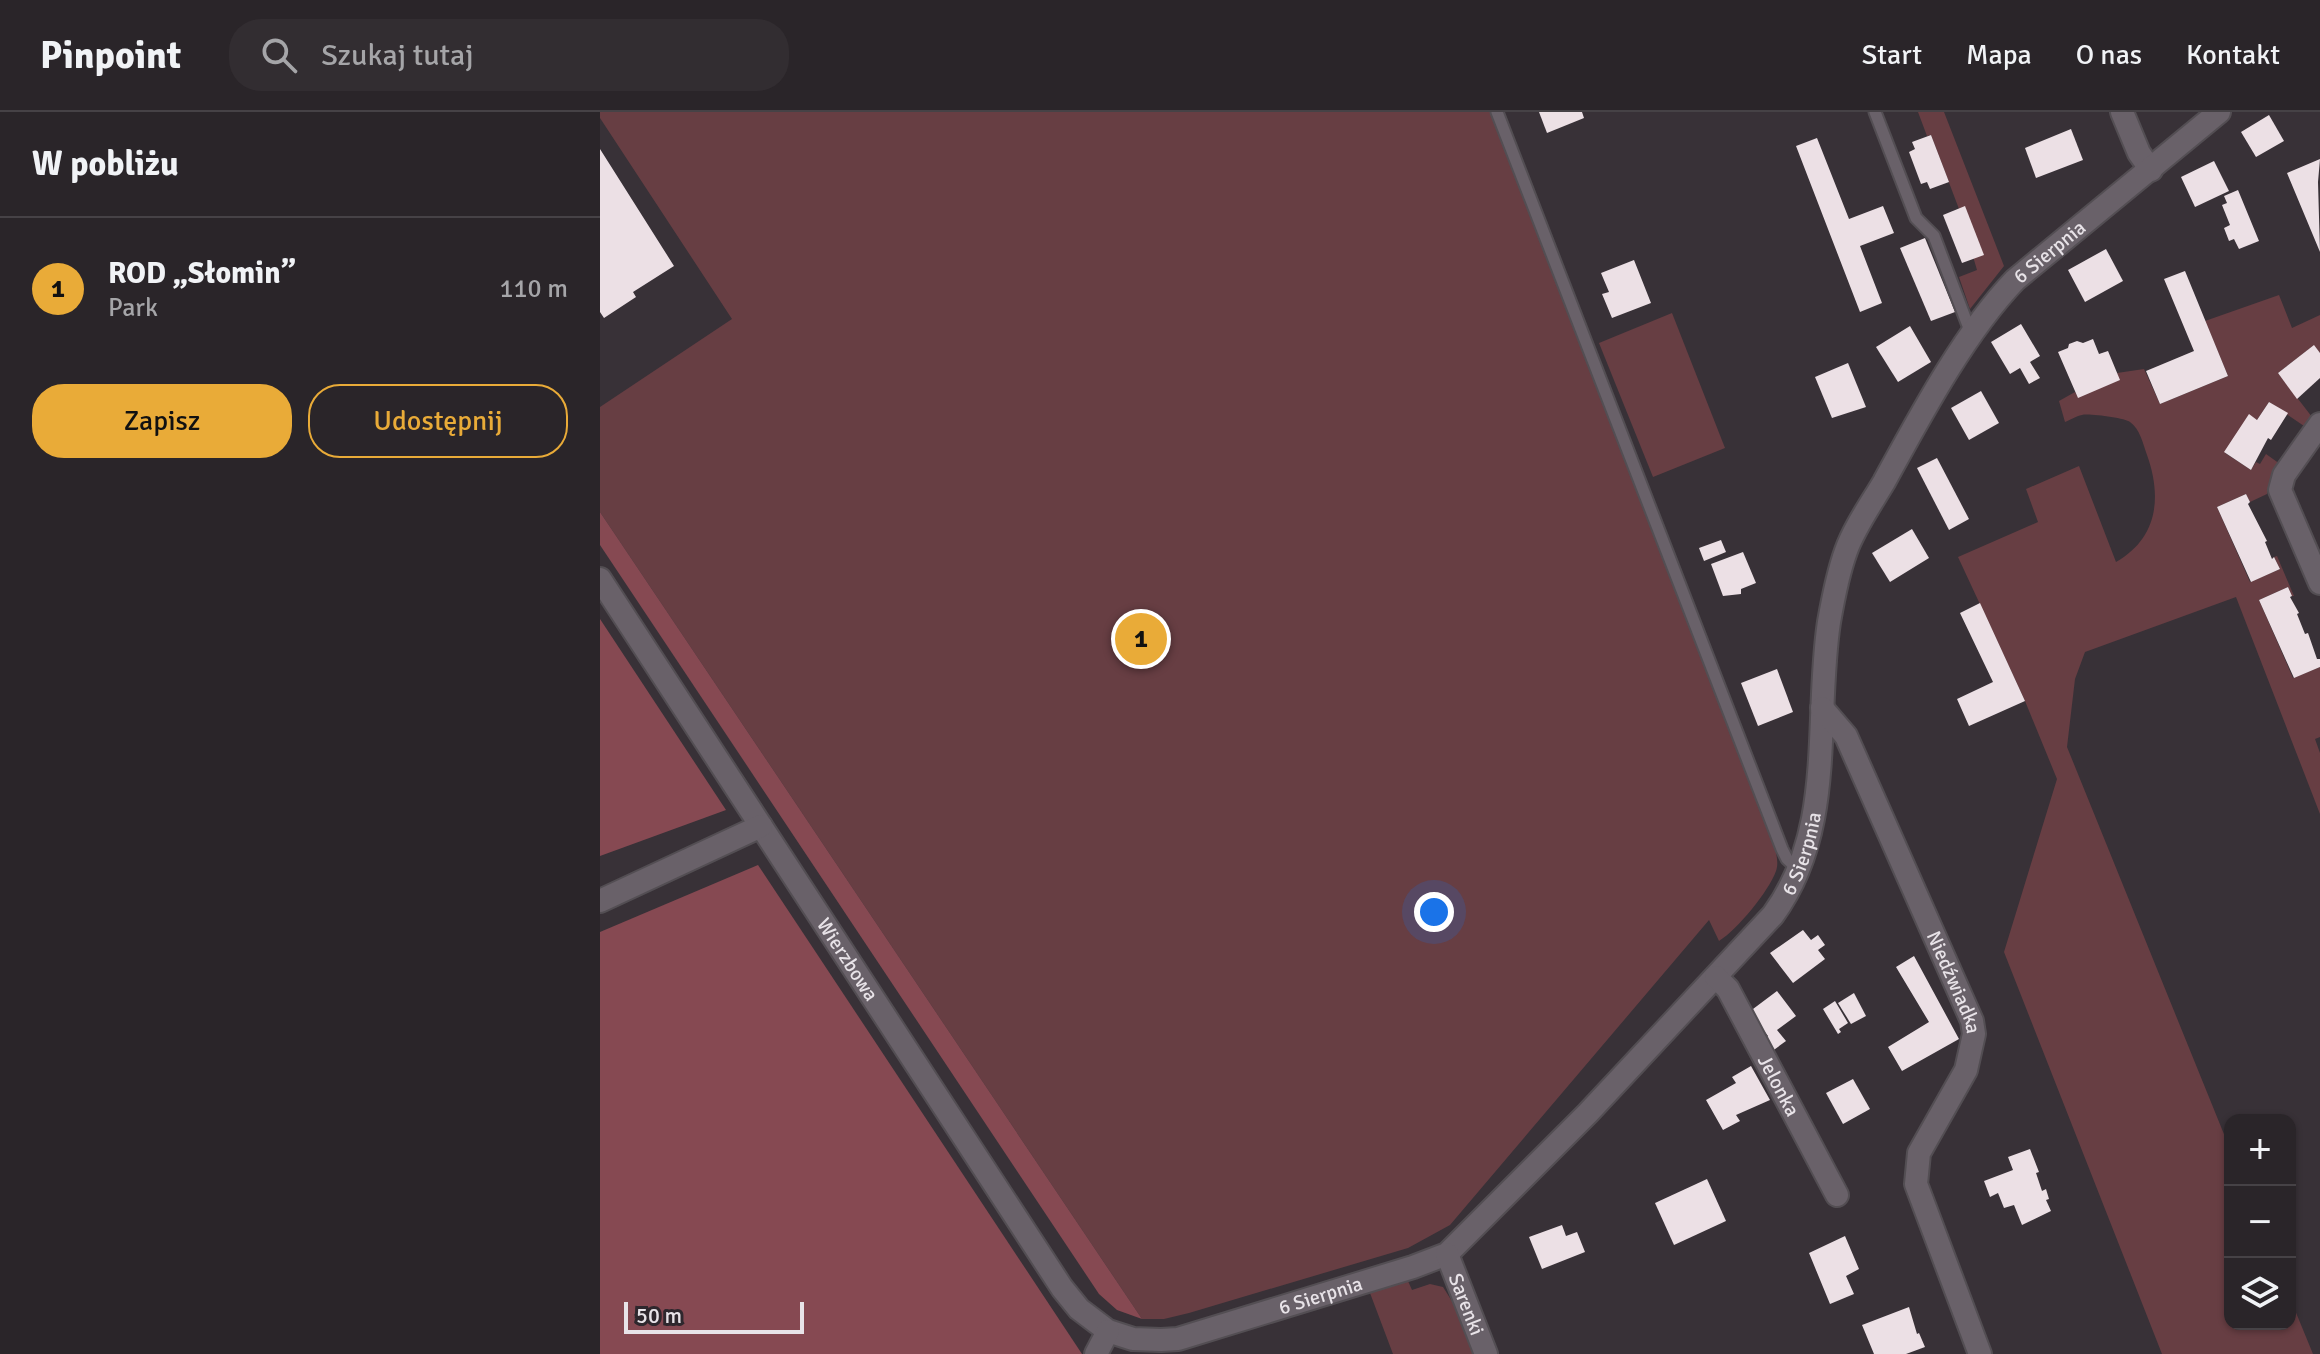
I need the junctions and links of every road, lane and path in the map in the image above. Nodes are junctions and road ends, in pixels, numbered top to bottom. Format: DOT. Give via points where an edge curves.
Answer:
graph roads {
  1 [pos="1497,112"];
  2 [pos="1875,112"];
  3 [pos="2122,112"];
  4 [pos="2219,112"];
  5 [pos="2151,170"];
  6 [pos="1972,336"];
  7 [pos="2320,424"];
  8 [pos="600,579"];
  9 [pos="2320,583"];
  10 [pos="1822,708"];
  11 [pos="761,826"];
  12 [pos="1798,869"];
  13 [pos="600,901"];
  14 [pos="1716,977"];
  15 [pos="1837,1195"];
  16 [pos="1447,1254"];
  17 [pos="1108,1331"];
  18 [pos="1141,1347"];
  19 [pos="1096,1354"];
  20 [pos="1486,1354"];
  21 [pos="1980,1354"];
  1 -- 12 [label="lane" via="1782,849"];
  2 -- 6 [label="lane" via="1916,218 1934,236"];
  3 -- 5 [label="street"];
  4 -- 5 [label="street, 6 Sierpnia"];
  5 -- 6 [label="street, 6 Sierpnia" via="2015,280"];
  6 -- 10 [label="street, 6 Sierpnia" via="1846,550 1829,622"];
  7 -- 9 [label="street" via="2284,475 2280,490"];
  8 -- 11 [label="street, Wierzbowa"];
  10 -- 12 [label="street, 6 Sierpnia" via="1814,814"];
  10 -- 21 [label="street, Niedźwiadka" via="1846,736 1972,1021 1966,1070 1919,1153 1916,1184"];
  11 -- 13 [label="street"];
  11 -- 17 [label="street, Wierzbowa" via="1062,1288"];
  12 -- 14 [label="street, 6 Sierpnia" via="1773,915"];
  14 -- 15 [label="street, Jelonka" via="1728,989"];
  14 -- 16 [label="street, 6 Sierpnia"];
  16 -- 18 [label="street, 6 Sierpnia"];
  16 -- 20 [label="street, Sarenki"];
  17 -- 18 [label="street, 6 Sierpnia"];
  17 -- 19 [label="street"];
}
